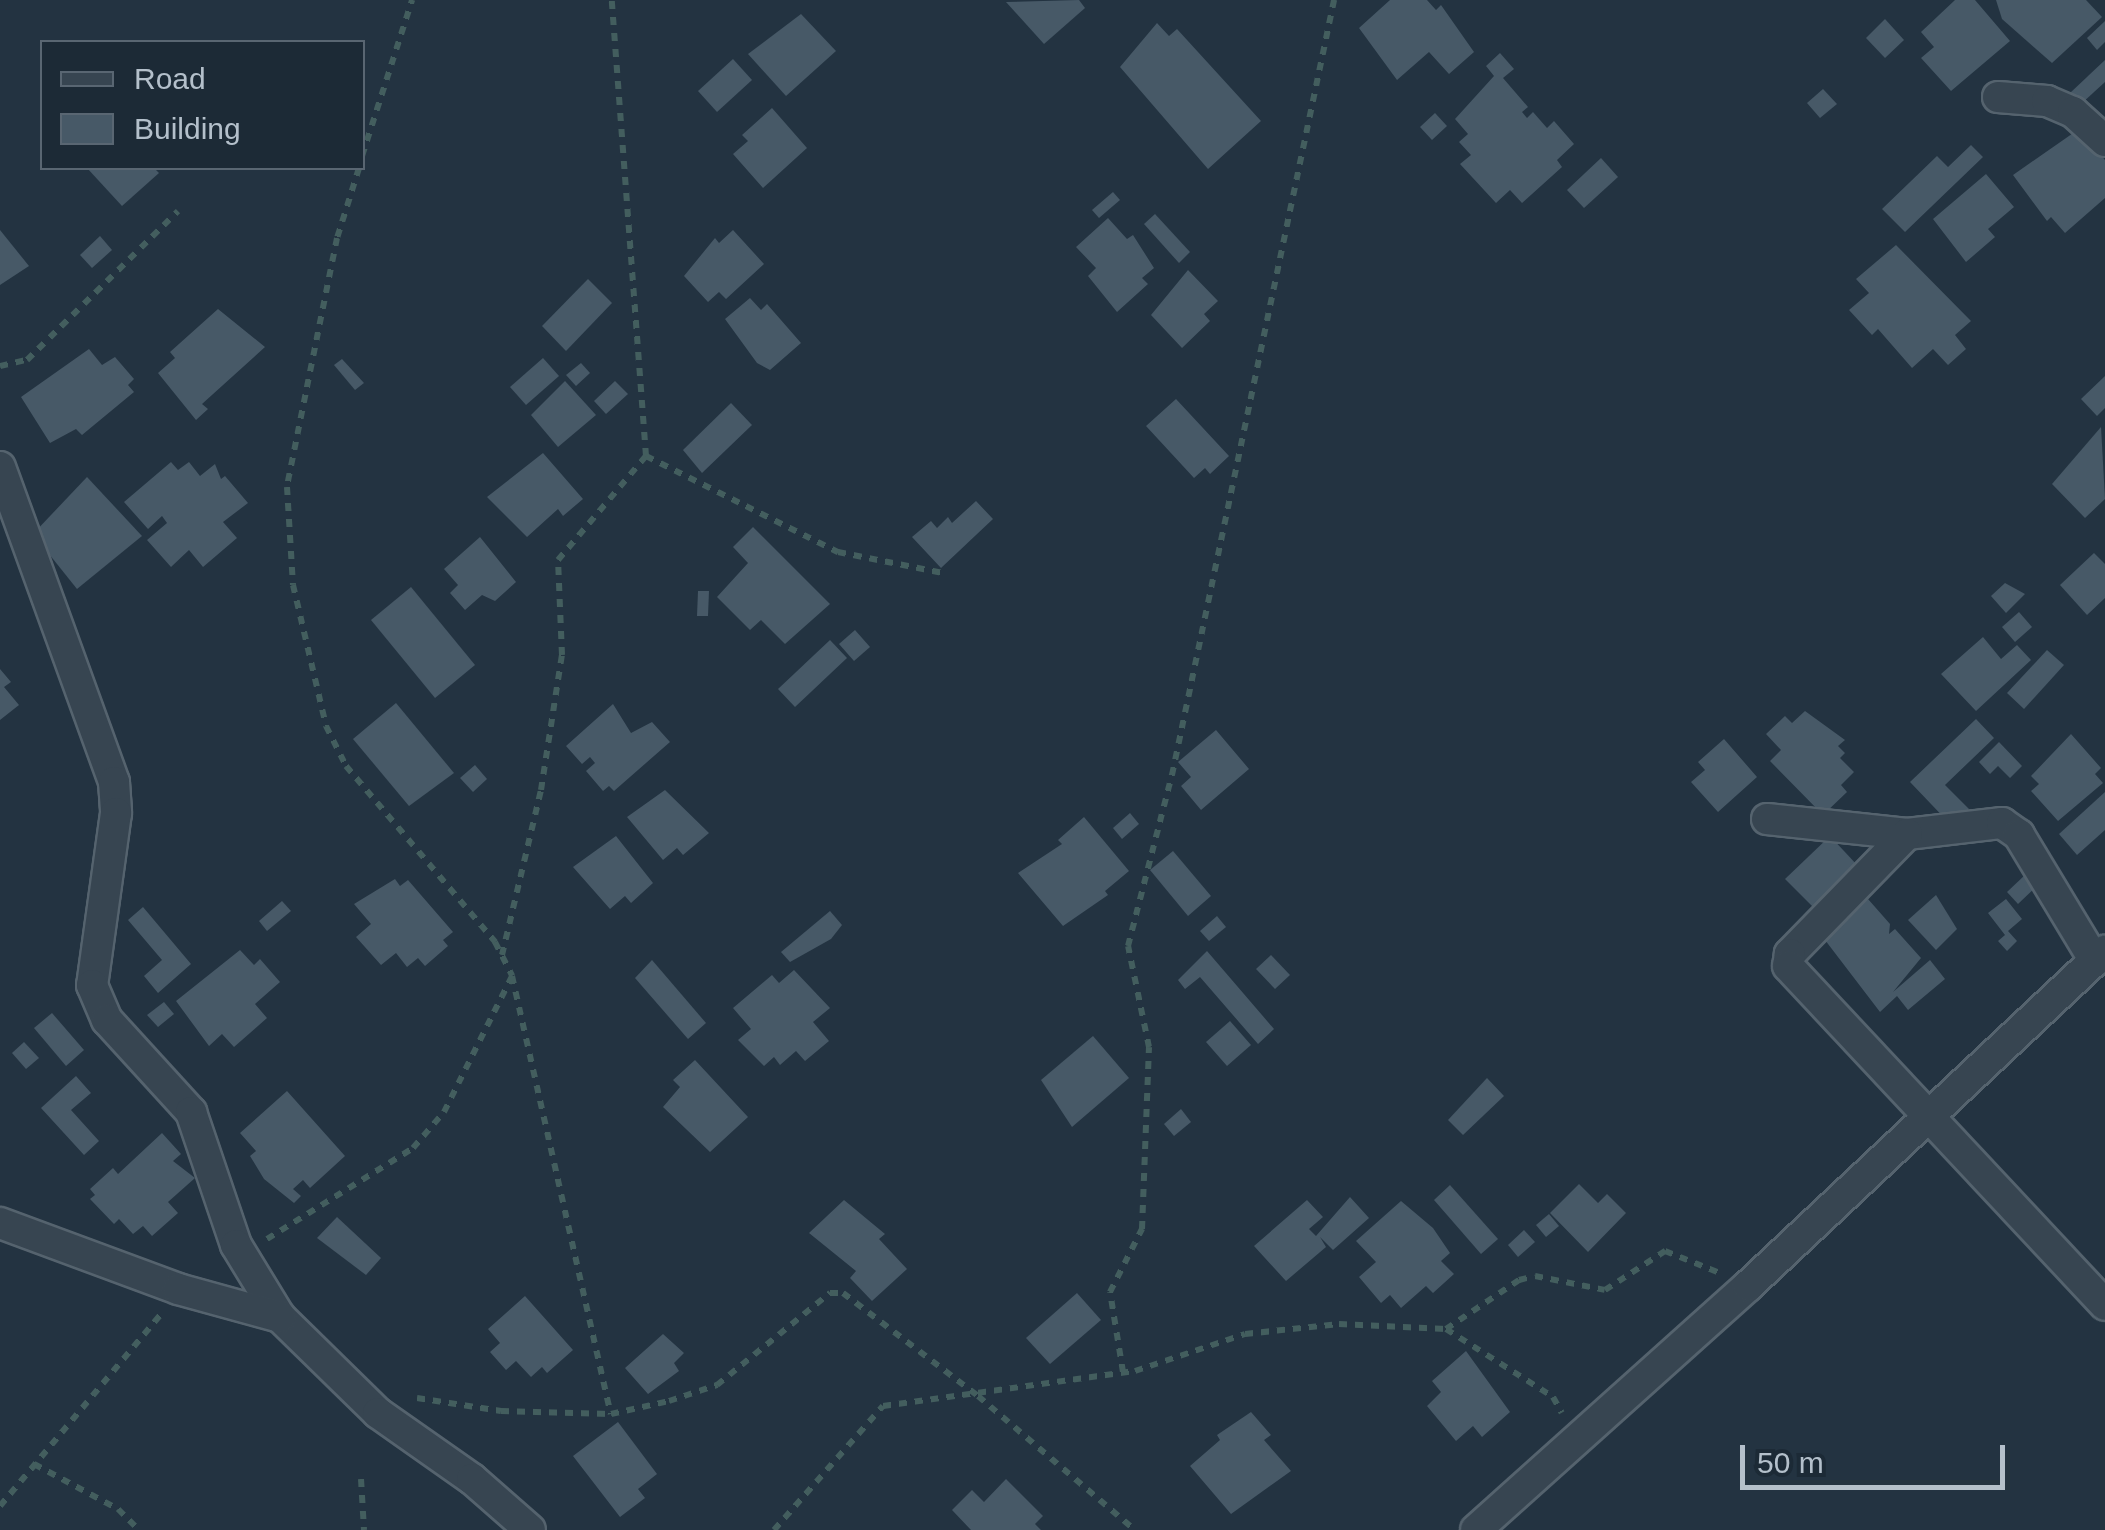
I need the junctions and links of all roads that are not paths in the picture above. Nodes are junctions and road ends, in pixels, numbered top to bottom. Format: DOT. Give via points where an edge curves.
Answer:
graph roads {
  1 [pos="1998,97"];
  2 [pos="2105,141"];
  3 [pos="0,467"];
  4 [pos="1767,819"];
  5 [pos="1907,834"];
  6 [pos="2100,956"];
  7 [pos="1930,1110"];
  8 [pos="0,1223"];
  9 [pos="2105,1305"];
  10 [pos="280,1317"];
  11 [pos="530,1530"];
  12 [pos="1476,1530"];
  1 -- 2 [label="street" via="2047,101 2073,112"];
  3 -- 10 [label="street" via="114,782 116,813 92,986 107,1020 191,1112 240,1255"];
  4 -- 5 [label="street"];
  5 -- 6 [label="street" via="2002,823 2012,829"];
  5 -- 7 [label="street" via="1790,954 1788,966"];
  6 -- 7 [label="street"];
  7 -- 9 [label="street"];
  7 -- 12 [label="street" via="1748,1286"];
  8 -- 10 [label="street" via="182,1290"];
  10 -- 11 [label="street" via="378,1413 472,1478"];
}
